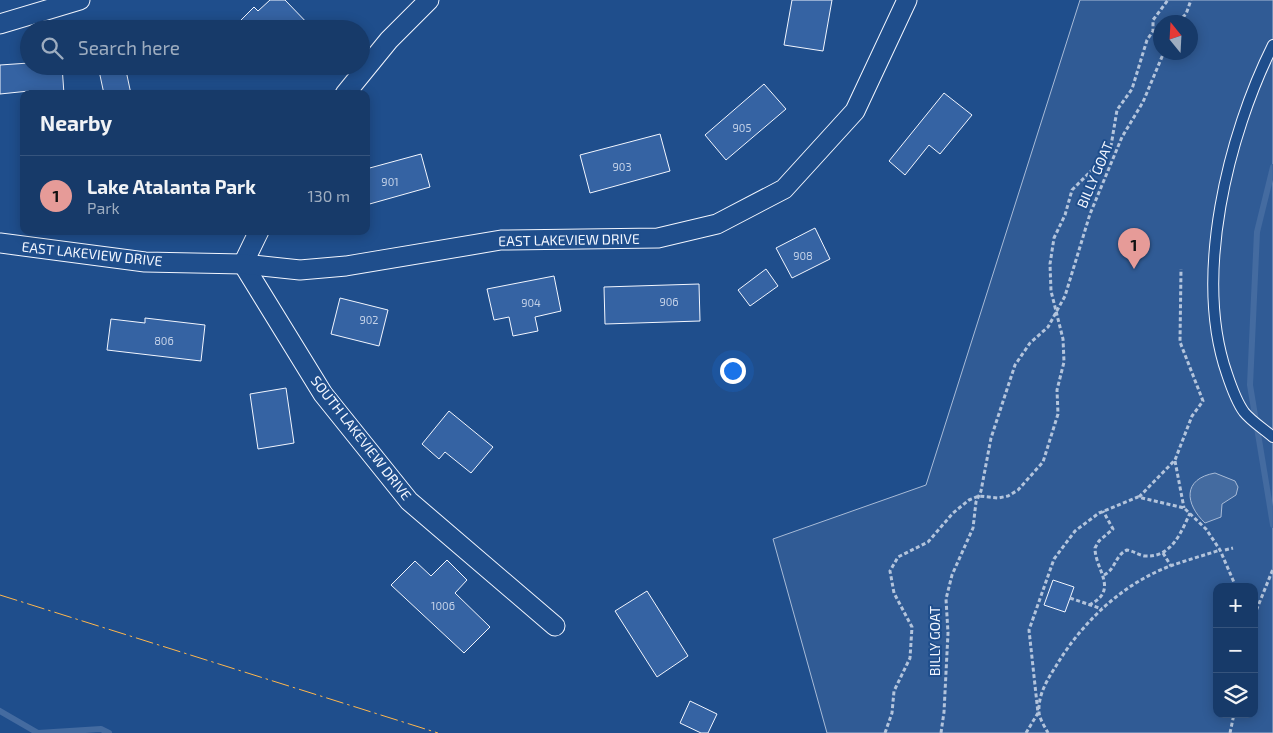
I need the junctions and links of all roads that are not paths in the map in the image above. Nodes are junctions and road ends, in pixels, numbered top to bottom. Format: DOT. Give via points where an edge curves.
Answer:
graph roads {
  1 [pos="80,0"];
  2 [pos="429,0"];
  3 [pos="907,0"];
  4 [pos="0,24"];
  5 [pos="1273,45"];
  6 [pos="370,63"];
  7 [pos="360,75"];
  8 [pos="348,90"];
  9 [pos="257,235"];
  10 [pos="0,243"];
  11 [pos="243,264"];
  12 [pos="1273,437"];
  13 [pos="555,626"];
  1 -- 4 [label="street"];
  2 -- 6 [label="street"];
  3 -- 11 [label="street, EAST LAKEVIEW DRIVE" via="854,111 784,189 717,224 658,238 502,240 346,266 300,270"];
  5 -- 12 [label="lane" via="1242,122 1228,175 1218,215 1212,289 1222,362 1232,388 1244,412"];
  7 -- 8 [label="street"];
  9 -- 11 [label="street"];
  10 -- 11 [label="street, EAST LAKEVIEW DRIVE" via="145,262"];
  11 -- 13 [label="street, SOUTH LAKEVIEW DRIVE" via="323,394 409,501"];
}
